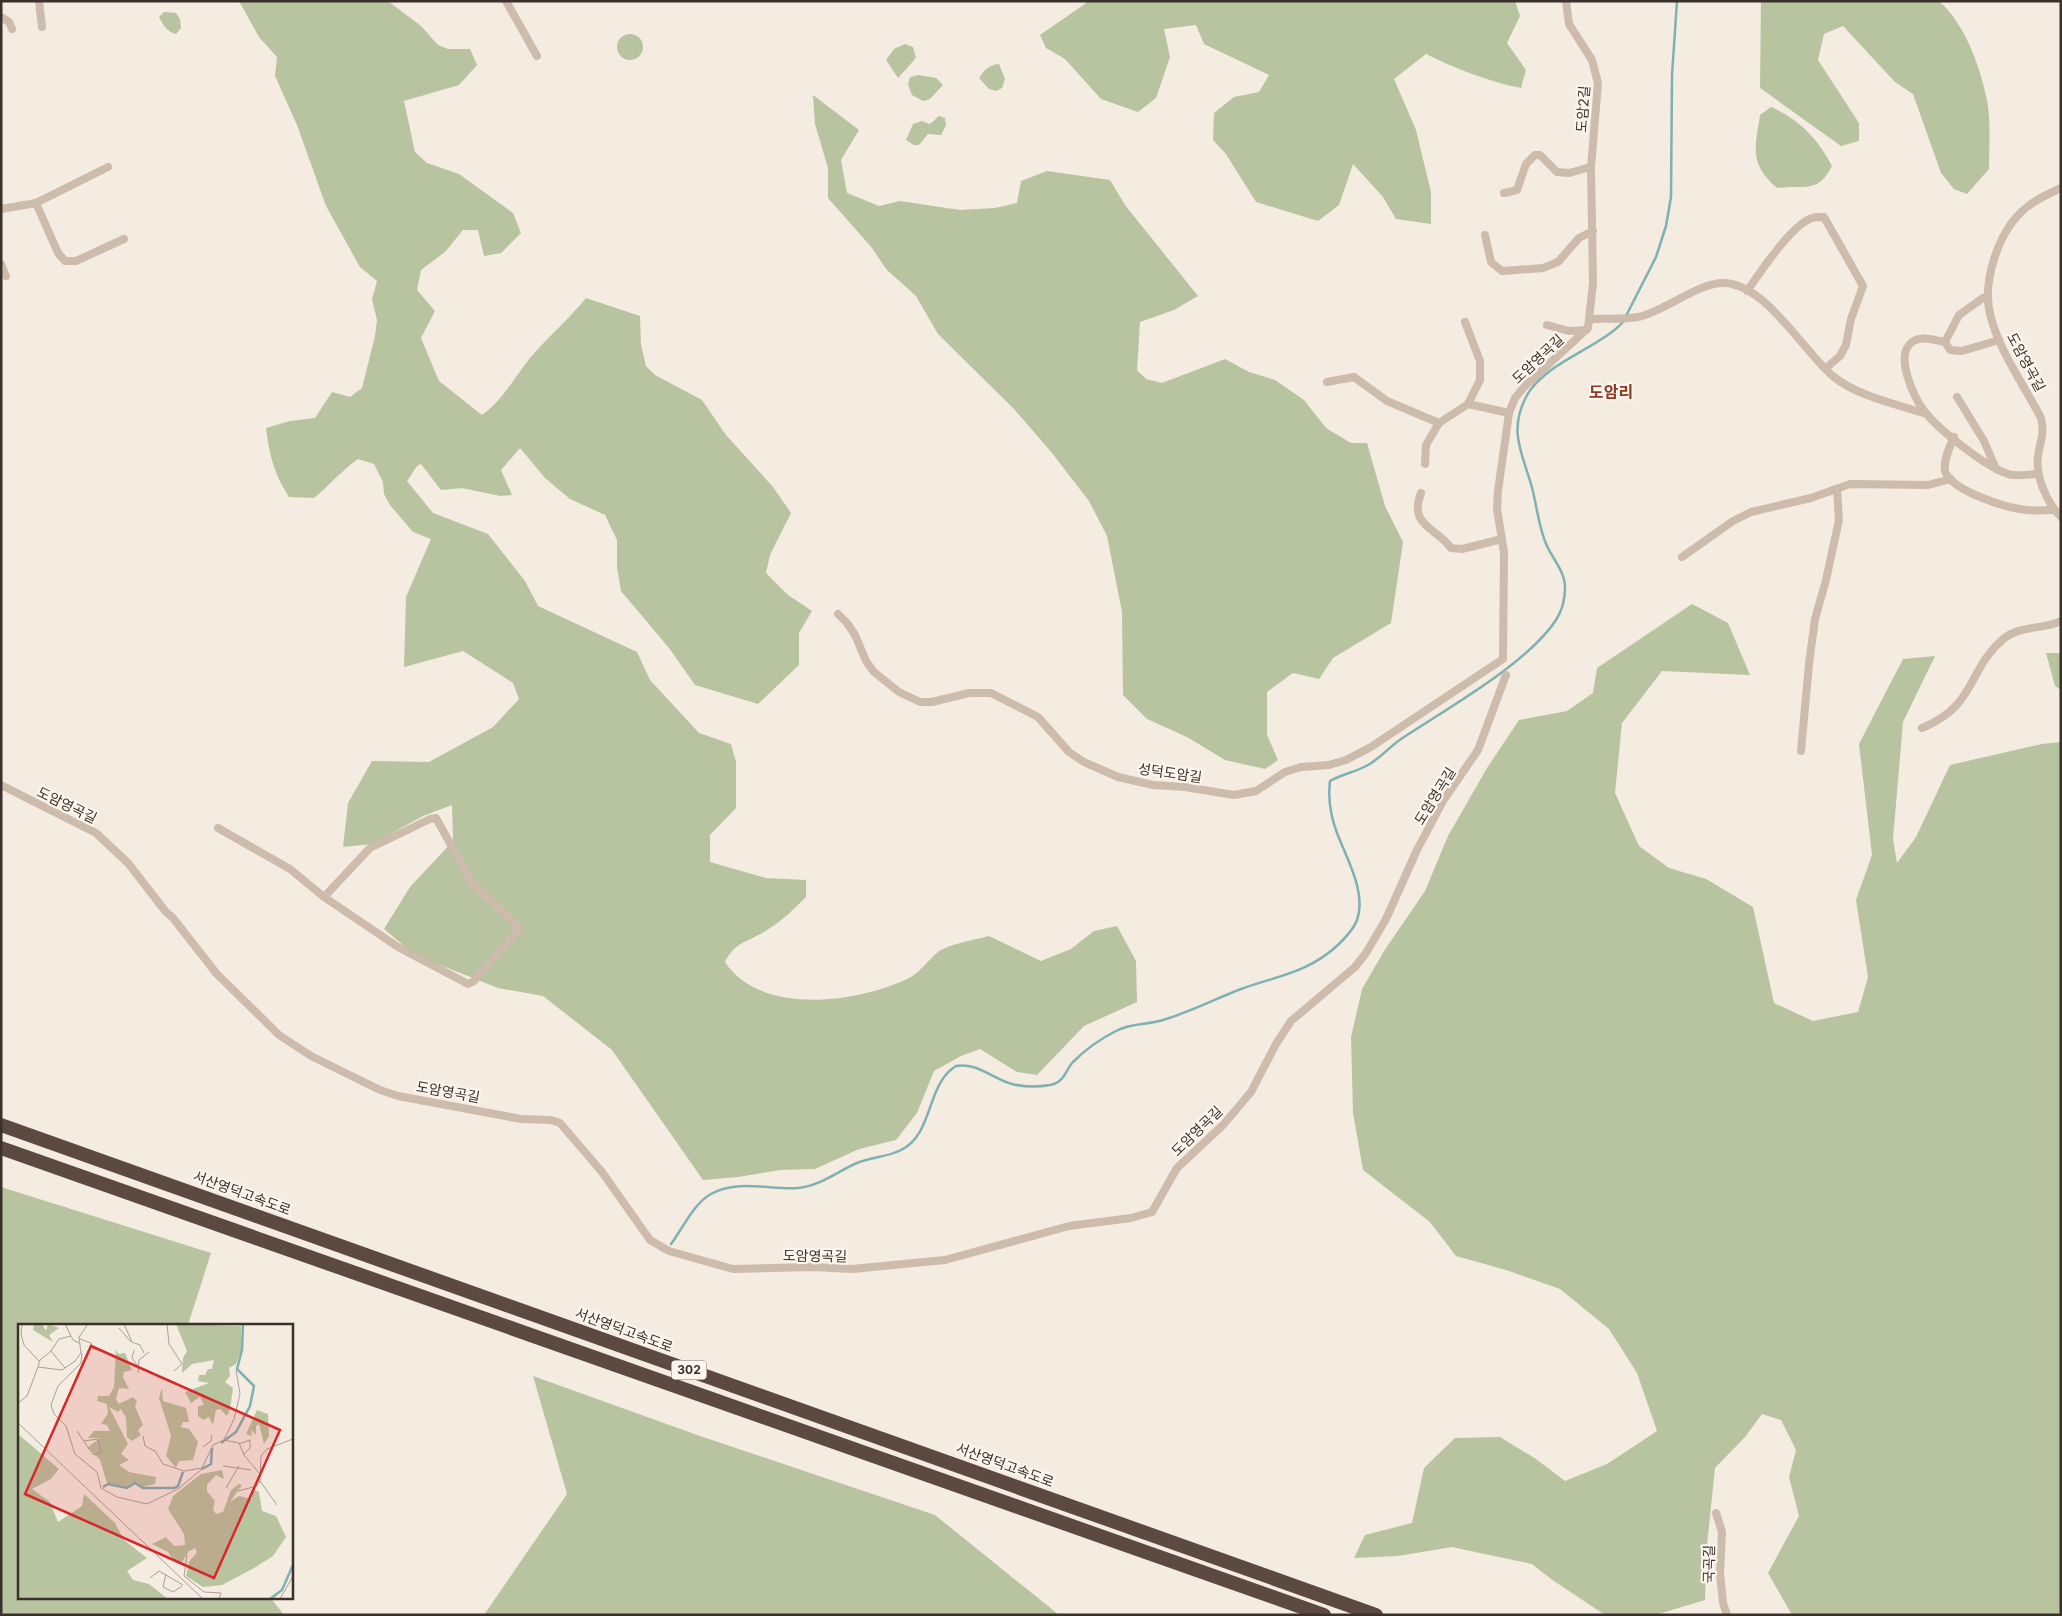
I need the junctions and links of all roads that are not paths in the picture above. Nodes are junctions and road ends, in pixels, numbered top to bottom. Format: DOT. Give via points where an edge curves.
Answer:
graph roads {
  1 [pos="39,1"];
  2 [pos="506,1"];
  3 [pos="1566,1"];
  4 [pos="1,18"];
  5 [pos="42,27"];
  6 [pos="12,29"];
  7 [pos="537,56"];
  8 [pos="108,166"];
  9 [pos="1591,167"];
  10 [pos="2061,188"];
  11 [pos="1504,193"];
  12 [pos="36,203"];
  13 [pos="1,209"];
  14 [pos="1593,232"];
  15 [pos="1485,235"];
  16 [pos="124,239"];
  17 [pos="1,264"];
  18 [pos="6,276"];
  19 [pos="1747,291"];
  20 [pos="1987,297"];
  21 [pos="1589,319"];
  22 [pos="1465,322"];
  23 [pos="1547,325"];
  24 [pos="1586,330"];
  25 [pos="1999,340"];
  26 [pos="1945,342"];
  27 [pos="1826,368"];
  28 [pos="1327,382"];
  29 [pos="1957,397"];
  30 [pos="1468,404"];
  31 [pos="1509,412"];
  32 [pos="1926,414"];
  33 [pos="1439,423"];
  34 [pos="1954,438"];
  35 [pos="1425,464"];
  36 [pos="1996,469"];
  37 [pos="2038,474"];
  38 [pos="1950,479"];
  39 [pos="1837,489"];
  40 [pos="1421,493"];
  41 [pos="2053,510"];
  42 [pos="2061,517"];
  43 [pos="1502,539"];
  44 [pos="1682,557"];
  45 [pos="838,614"];
  46 [pos="2061,621"];
  47 [pos="1503,659"];
  48 [pos="1506,675"];
  49 [pos="1922,728"];
  50 [pos="1801,751"];
  51 [pos="1,785"];
  52 [pos="218,828"];
  53 [pos="324,897"];
  54 [pos="1,1125"];
  55 [pos="1,1148"];
  56 [pos="1716,1513"];
  57 [pos="1324,1615"];
  58 [pos="1376,1615"];
  59 [pos="1726,1615"];
  1 -- 5 [label="street"];
  2 -- 7 [label="street"];
  3 -- 9 [label="street, 도암2길" via="1569,24 1596,71 1598,83"];
  4 -- 6 [label="street" via="9,22"];
  8 -- 12 [label="street"];
  9 -- 11 [label="street" via="1569,173 1557,172 1535,155 1526,164 1517,190"];
  9 -- 14 [label="street, 도암2길"];
  10 -- 20 [label="street, 도암영곡길" via="2026,208 2012,225 1990,270"];
  12 -- 13 [label="street"];
  12 -- 16 [label="street" via="58,253 65,261 76,261"];
  14 -- 15 [label="street" via="1579,238 1558,262 1543,268 1514,272 1502,271 1491,262"];
  14 -- 21 [label="street, 도암2길"];
  17 -- 18 [label="street"];
  19 -- 21 [label="street" via="1723,283 1699,290 1639,317"];
  19 -- 27 [label="street" via="1782,318"];
  19 -- 27 [label="street" via="1798,228 1812,218 1824,217 1863,286 1846,345 1840,356"];
  20 -- 25 [label="street, 도암영곡길"];
  20 -- 26 [label="street" via="1959,316"];
  21 -- 24 [label="street, 도암영곡길"];
  22 -- 30 [label="street" via="1480,369 1480,380"];
  23 -- 24 [label="street" via="1569,331"];
  24 -- 31 [label="street, 도암영곡길" via="1525,386"];
  25 -- 26 [label="street" via="1962,351 1950,350"];
  25 -- 37 [label="street, 도암영곡길" via="2044,431 2038,454"];
  26 -- 32 [label="street" via="1924,338 1910,343 1906,349 1908,381"];
  27 -- 32 [label="street" via="1834,378 1860,391"];
  28 -- 33 [label="street" via="1354,377 1386,401"];
  29 -- 36 [label="street" via="1984,441"];
  30 -- 31 [label="street"];
  30 -- 33 [label="street"];
  31 -- 43 [label="street, 도암영곡길" via="1498,491"];
  32 -- 34 [label="street"];
  33 -- 35 [label="street" via="1426,445"];
  34 -- 36 [label="street"];
  34 -- 38 [label="street" via="1946,456 1945,470"];
  36 -- 37 [label="street" via="2010,475"];
  37 -- 41 [label="street"];
  38 -- 39 [label="street" via="1928,485 1867,483"];
  38 -- 41 [label="street" via="1968,492 2000,505"];
  39 -- 44 [label="street" via="1751,512"];
  39 -- 50 [label="street" via="1839,520 1815,619"];
  40 -- 43 [label="street" via="1418,515 1423,524 1451,548 1470,548"];
  41 -- 42 [label="street"];
  43 -- 47 [label="street, 도암영곡길"];
  45 -- 47 [label="street, 성덕도암길" via="847,623 874,672 900,692 920,702 969,693 991,693 1038,716 1068,752 1118,777 1153,785 1234,795 1256,791 1285,772 1346,760 1371,747"];
  46 -- 49 [label="street" via="2044,628 2029,627 2005,638 1985,660 1969,690 1950,713"];
  48 -- 51 [label="street, 도암영곡길" via="1478,750 1443,801 1366,954 1292,1021 1251,1092 1223,1125 1177,1168 1152,1212 1069,1226 946,1260 852,1269 733,1269 669,1250 657,1245 644,1233 602,1172 560,1122 521,1119 398,1096 305,1052 279,1035 216,973 116,851 86,826"];
  52 -- 53 [label="street" via="290,869"];
  53 -- 53 [label="street" via="398,947 468,984 520,928 472,883 436,818 370,848"];
  54 -- 58 [label="highway, 서산영덕고속도로 / 302"];
  55 -- 57 [label="highway, 302"];
  56 -- 59 [label="street, 국곡길" via="1722,1532 1720,1573"];
}
